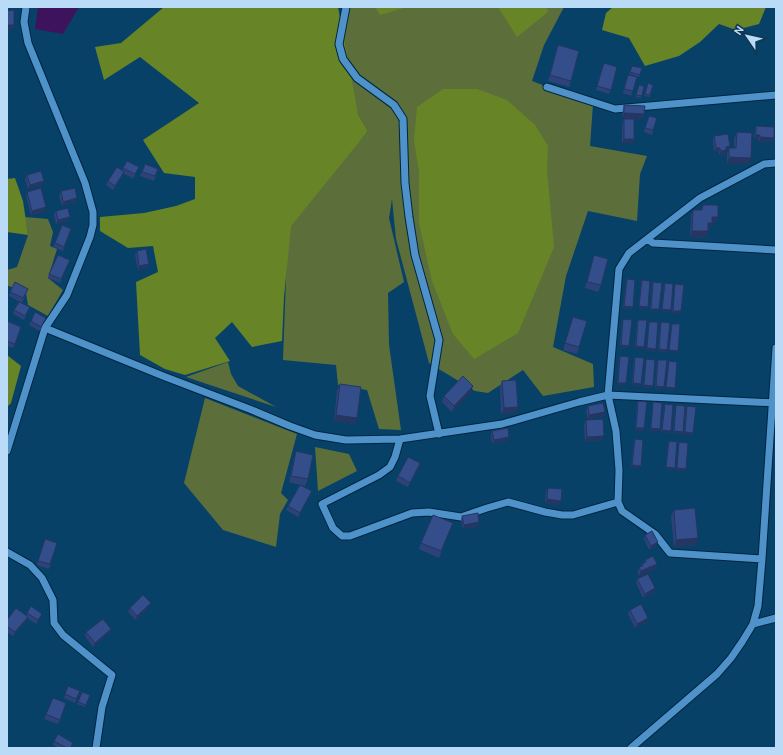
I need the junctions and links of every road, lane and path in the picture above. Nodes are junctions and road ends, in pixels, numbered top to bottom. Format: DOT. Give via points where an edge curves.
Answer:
graph roads {
  1 [pos="26,7"];
  2 [pos="346,7"];
  3 [pos="547,87"];
  4 [pos="776,95"];
  5 [pos="776,164"];
  6 [pos="647,239"];
  7 [pos="776,250"];
  8 [pos="45,328"];
  9 [pos="776,348"];
  10 [pos="608,395"];
  11 [pos="774,403"];
  12 [pos="439,434"];
  13 [pos="400,439"];
  14 [pos="7,451"];
  15 [pos="618,502"];
  16 [pos="7,552"];
  17 [pos="762,559"];
  18 [pos="776,618"];
  19 [pos="753,624"];
  20 [pos="96,748"];
  21 [pos="631,748"];
  1 -- 8 [label="street" via="24,22 28,43 86,183 93,212 90,236 67,295"];
  2 -- 12 [label="street" via="339,44 343,59 357,78 394,105 403,119 405,183 415,255 439,340 430,396"];
  3 -- 4 [label="street" via="615,109"];
  5 -- 6 [label="street" via="764,164 700,198"];
  6 -- 7 [label="street" via="653,243"];
  6 -- 10 [label="street" via="629,253 619,269"];
  8 -- 13 [label="street" via="315,435 346,440"];
  8 -- 14 [label="street"];
  9 -- 11 [label="street"];
  10 -- 11 [label="street"];
  10 -- 12 [label="street" via="502,424"];
  10 -- 15 [label="street" via="616,431"];
  11 -- 17 [label="street"];
  12 -- 13 [label="street"];
  13 -- 15 [label="street" via="390,467 322,504 333,528 342,536 350,536 412,513 429,512 461,517 508,502 545,512 573,515"];
  15 -- 17 [label="street" via="622,511 654,534 670,553"];
  16 -- 20 [label="street" via="30,565 42,578 53,600 54,623 63,635 112,675 102,707"];
  17 -- 19 [label="street" via="758,606"];
  18 -- 19 [label="street"];
  19 -- 21 [label="street" via="731,658 717,674"];
}
